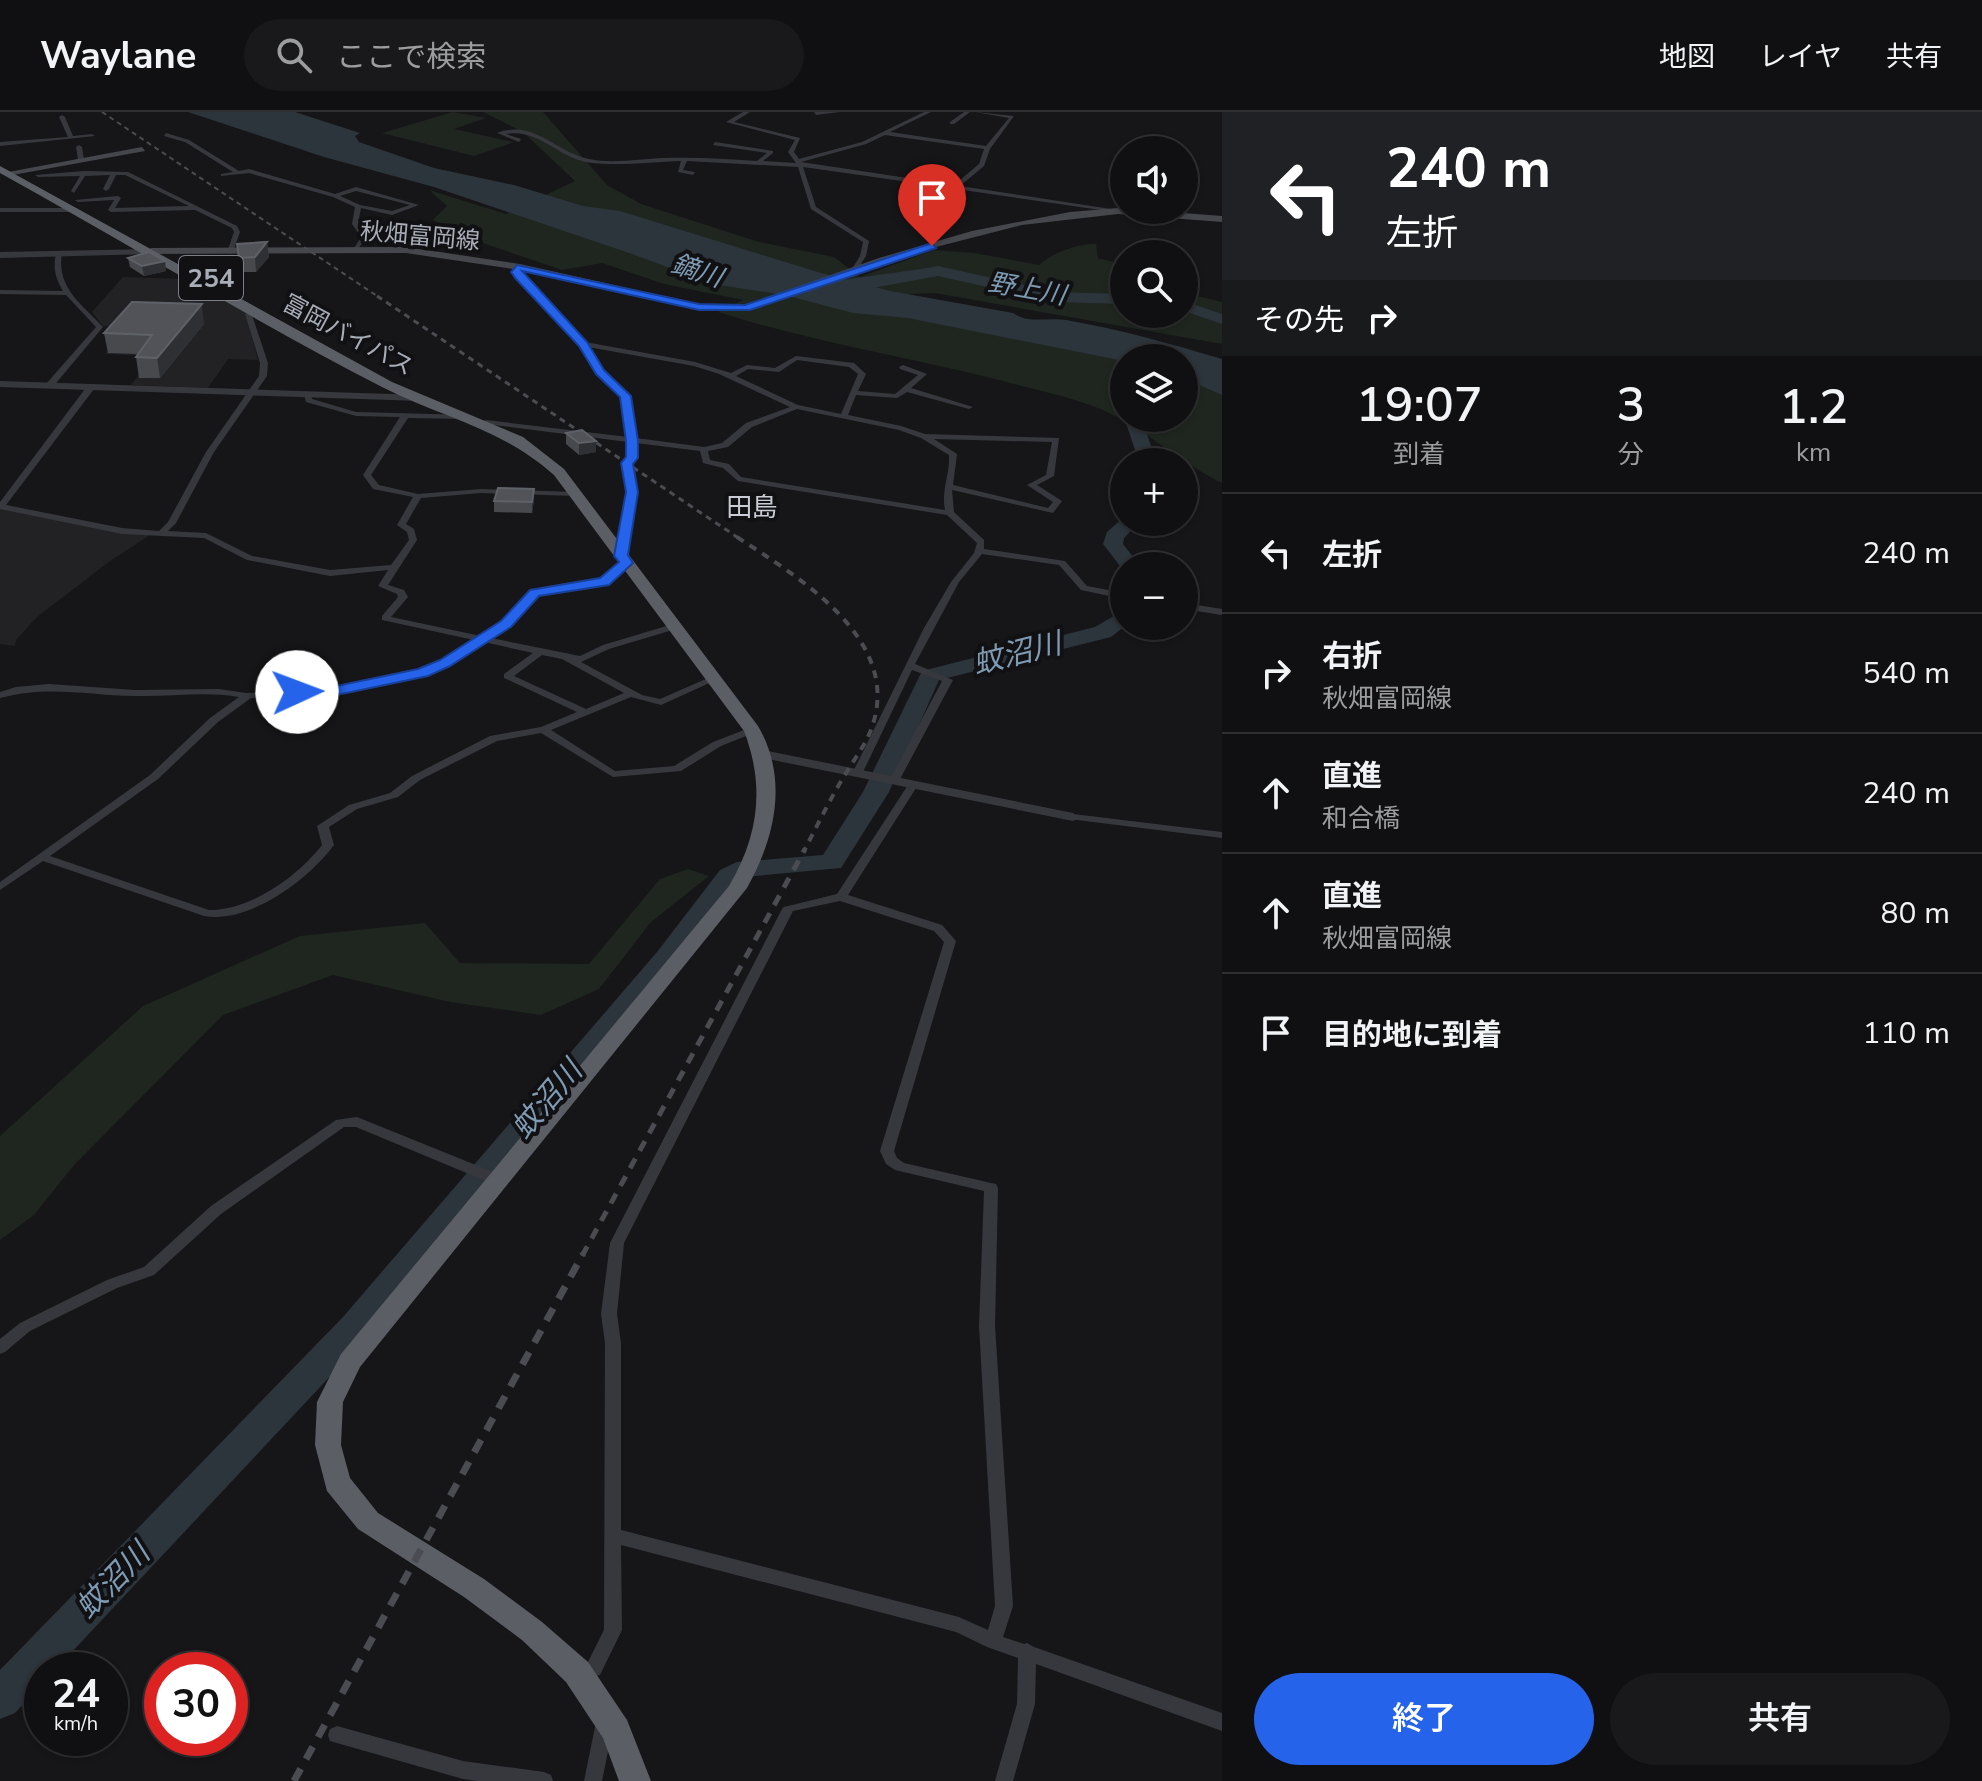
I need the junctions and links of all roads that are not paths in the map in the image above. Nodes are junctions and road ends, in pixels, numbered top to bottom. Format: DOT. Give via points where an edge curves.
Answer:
graph roads {
  1 [pos="747,112"];
  2 [pos="837,112"];
  3 [pos="928,112"];
  4 [pos="967,112"];
  5 [pos="978,112"];
  6 [pos="816,113"];
  7 [pos="62,117"];
  8 [pos="952,123"];
  9 [pos="884,133"];
  10 [pos="166,135"];
  11 [pos="92,136"];
  12 [pos="71,138"];
  13 [pos="519,140"];
  14 [pos="0,144"];
  15 [pos="715,144"];
  16 [pos="79,147"];
  17 [pos="988,148"];
  18 [pos="142,149"];
  19 [pos="685,159"];
  20 [pos="0,160"];
  21 [pos="81,160"];
  22 [pos="62,163"];
  23 [pos="758,163"];
  24 [pos="799,163"];
  25 [pos="6,172"];
  26 [pos="72,173"];
  27 [pos="84,173"];
  28 [pos="114,173"];
  29 [pos="239,173"];
  30 [pos="693,173"];
  31 [pos="38,175"];
  32 [pos="223,175"];
  33 [pos="106,189"];
  34 [pos="953,189"];
  35 [pos="74,191"];
  36 [pos="335,196"];
  37 [pos="77,205"];
  38 [pos="358,206"];
  39 [pos="196,208"];
  40 [pos="0,210"];
  41 [pos="1110,210"];
  42 [pos="1110,212"];
  43 [pos="1198,217"];
  44 [pos="1222,219"];
  45 [pos="355,249"];
  46 [pos="151,251"];
  47 [pos="164,252"];
  48 [pos="230,252"];
  49 [pos="59,253"];
  50 [pos="0,255"];
  51 [pos="520,267"];
  52 [pos="848,274"];
  53 [pos="0,292"];
  54 [pos="67,293"];
  55 [pos="255,310"];
  56 [pos="583,344"];
  57 [pos="903,367"];
  58 [pos="731,376"];
  59 [pos="0,384"];
  60 [pos="49,386"];
  61 [pos="91,387"];
  62 [pos="905,389"];
  63 [pos="251,393"];
  64 [pos="855,393"];
  65 [pos="308,395"];
  66 [pos="421,398"];
  67 [pos="796,407"];
  68 [pos="969,407"];
  69 [pos="405,416"];
  70 [pos="843,417"];
  71 [pos="480,420"];
  72 [pos="924,436"];
  73 [pos="632,441"];
  74 [pos="704,449"];
  75 [pos="948,486"];
  76 [pos="575,494"];
  77 [pos="418,496"];
  78 [pos="0,506"];
  79 [pos="950,513"];
  80 [pos="163,531"];
  81 [pos="981,551"];
  82 [pos="624,559"];
  83 [pos="394,567"];
  84 [pos="1110,593"];
  85 [pos="1198,608"];
  86 [pos="1222,612"];
  87 [pos="673,627"];
  88 [pos="479,640"];
  89 [pos="540,652"];
  90 [pos="561,657"];
  91 [pos="916,668"];
  92 [pos="711,680"];
  93 [pos="632,693"];
  94 [pos="0,695"];
  95 [pos="247,696"];
  96 [pos="585,712"];
  97 [pos="543,730"];
  98 [pos="752,730"];
  99 [pos="763,754"];
  100 [pos="858,772"];
  101 [pos="894,781"];
  102 [pos="913,785"];
  103 [pos="1073,817"];
  104 [pos="1222,835"];
  105 [pos="41,857"];
  106 [pos="0,871"];
  107 [pos="13,874"];
  108 [pos="0,887"];
  109 [pos="841,897"];
  110 [pos="494,1178"];
  111 [pos="0,1348"];
  112 [pos="613,1535"];
  113 [pos="993,1641"];
  114 [pos="1027,1651"];
  115 [pos="577,1672"];
  116 [pos="606,1716"];
  117 [pos="1222,1722"];
  118 [pos="337,1735"];
  119 [pos="544,1781"];
  120 [pos="593,1781"];
  121 [pos="635,1781"];
  122 [pos="1004,1781"];
  1 -- 24 [label="street" via="729,122 794,136 798,139 791,152"];
  2 -- 6 [label="street"];
  3 -- 9 [label="street"];
  4 -- 8 [label="street"];
  5 -- 17 [label="street" via="1012,117"];
  7 -- 12 [label="street"];
  9 -- 17 [label="street"];
  9 -- 24 [label="street"];
  10 -- 29 [label="street" via="187,141"];
  11 -- 12 [label="street"];
  12 -- 14 [label="street"];
  13 -- 19 [label="street" via="500,133 532,133 572,157 594,162"];
  15 -- 23 [label="street" via="771,152"];
  16 -- 21 [label="street"];
  17 -- 34 [label="street" via="982,165"];
  18 -- 21 [label="main road"];
  19 -- 23 [label="street"];
  19 -- 30 [label="street" via="680,171"];
  20 -- 25 [label="highway, 富岡バイパス / 254"];
  21 -- 22 [label="main road"];
  22 -- 25 [label="main road"];
  22 -- 26 [label="street"];
  23 -- 24 [label="street"];
  24 -- 34 [label="street"];
  24 -- 52 [label="street" via="813,208 866,241 863,256"];
  25 -- 37 [label="highway, 富岡バイパス / 254"];
  25 -- 47 [label="highway, 富岡バイパス / 254"];
  26 -- 27 [label="street"];
  26 -- 31 [label="street"];
  27 -- 28 [label="street"];
  27 -- 35 [label="street"];
  28 -- 33 [label="street"];
  28 -- 39 [label="street" via="126,173"];
  29 -- 32 [label="street"];
  29 -- 36 [label="street" via="249,171"];
  34 -- 41 [label="street"];
  36 -- 38 [label="street"];
  36 -- 38 [label="street" via="356,189 416,205 392,213"];
  37 -- 39 [label="street" via="118,198 111,210"];
  37 -- 40 [label="street"];
  37 -- 46 [label="highway, 富岡バイパス / 254"];
  38 -- 45 [label="street" via="355,224 364,237"];
  39 -- 48 [label="street" via="235,227"];
  42 -- 52 [label="main road" via="1006,224"];
  43 -- 44 [label="main road"];
  45 -- 48 [label="main road, 秋畑富岡線"];
  45 -- 51 [label="main road, 秋畑富岡線" via="438,253"];
  46 -- 47 [label="main road, 秋畑富岡線"];
  46 -- 49 [label="street"];
  46 -- 55 [label="highway, 富岡バイパス / 254"];
  47 -- 48 [label="main road, 秋畑富岡線"];
  47 -- 66 [label="highway, 富岡バイパス / 254"];
  49 -- 50 [label="street"];
  49 -- 54 [label="street" via="54,266"];
  51 -- 52 [label="main road, 秋畑富岡線" via="714,309 746,308"];
  51 -- 56 [label="street" via="519,277"];
  53 -- 54 [label="street"];
  54 -- 60 [label="street" via="100,327"];
  55 -- 63 [label="street" via="248,314 264,363 263,376"];
  55 -- 66 [label="highway, 富岡バイパス / 254" via="391,387"];
  56 -- 58 [label="street" via="678,359"];
  56 -- 73 [label="street" via="600,372 626,396"];
  57 -- 62 [label="street" via="923,374"];
  58 -- 64 [label="street" via="747,367 776,370 796,358 838,363 862,374"];
  58 -- 67 [label="street"];
  59 -- 60 [label="street"];
  60 -- 61 [label="street"];
  61 -- 63 [label="street"];
  61 -- 78 [label="street"];
  62 -- 64 [label="street" via="897,396"];
  62 -- 68 [label="street"];
  63 -- 65 [label="street"];
  63 -- 80 [label="street"];
  64 -- 70 [label="street"];
  65 -- 66 [label="street"];
  65 -- 69 [label="street" via="309,400 356,414"];
  66 -- 71 [label="highway, 254"];
  67 -- 70 [label="street"];
  67 -- 74 [label="street" via="749,425 725,445"];
  69 -- 71 [label="street"];
  69 -- 77 [label="street" via="367,475 376,487"];
  70 -- 72 [label="street"];
  71 -- 73 [label="street"];
  71 -- 76 [label="highway, 254" via="540,453"];
  72 -- 75 [label="street" via="953,454"];
  72 -- 75 [label="street" via="1056,440 1050,476 1031,485 1058,501 1050,511"];
  73 -- 74 [label="street"];
  73 -- 82 [label="street"];
  74 -- 79 [label="street" via="706,461 726,466 738,479"];
  75 -- 79 [label="street"];
  76 -- 77 [label="street" via="481,491"];
  76 -- 82 [label="highway, 254"];
  77 -- 83 [label="street" via="401,525 411,531 413,540"];
  78 -- 80 [label="street" via="122,531"];
  79 -- 81 [label="street" via="981,542"];
  80 -- 83 [label="street" via="206,536 250,558 330,573"];
  81 -- 84 [label="street" via="1062,563 1084,588"];
  81 -- 91 [label="street" via="956,580"];
  82 -- 87 [label="highway, 254"];
  82 -- 88 [label="street" via="605,582 535,593 506,624"];
  83 -- 88 [label="street" via="383,586 403,597 385,618"];
  85 -- 86 [label="street"];
  87 -- 90 [label="street" via="581,659"];
  87 -- 92 [label="highway, 254"];
  88 -- 89 [label="street"];
  88 -- 95 [label="street" via="422,673 327,692"];
  89 -- 90 [label="street"];
  89 -- 96 [label="street" via="507,676"];
  90 -- 93 [label="street"];
  91 -- 100 [label="street"];
  91 -- 101 [label="street" via="948,680"];
  92 -- 93 [label="street" via="661,702"];
  92 -- 98 [label="highway, 254"];
  93 -- 96 [label="street"];
  94 -- 95 [label="street" via="29,688"];
  95 -- 105 [label="street" via="154,777"];
  96 -- 97 [label="street"];
  97 -- 98 [label="street" via="613,774 677,769"];
  97 -- 105 [label="street" via="494,738 394,795 331,819 323,826 328,845 322,855 274,892 218,916"];
  98 -- 99 [label="highway, 254"];
  99 -- 100 [label="street"];
  99 -- 110 [label="highway, 254" via="766,825 755,860"];
  100 -- 101 [label="street"];
  101 -- 102 [label="street"];
  102 -- 103 [label="street"];
  102 -- 109 [label="street"];
  103 -- 104 [label="street"];
  105 -- 107 [label="street"];
  106 -- 107 [label="street"];
  107 -- 108 [label="street"];
  109 -- 112 [label="street" via="788,909 617,1243 609,1314"];
  109 -- 113 [label="street" via="938,928 950,941 887,1151 900,1167 991,1188 987,1341 1004,1606"];
  110 -- 111 [label="street" via="357,1122 341,1123 216,1210 149,1271 25,1327"];
  110 -- 115 [label="highway, 254" via="350,1361 330,1402 328,1445 337,1483 368,1521 474,1588"];
  112 -- 113 [label="street" via="959,1625"];
  112 -- 115 [label="street" via="613,1630 594,1669"];
  113 -- 114 [label="street"];
  114 -- 117 [label="street"];
  114 -- 122 [label="street" via="1026,1704"];
  115 -- 116 [label="highway, 254"];
  116 -- 120 [label="street"];
  116 -- 121 [label="highway, 254"];
  118 -- 119 [label="street" via="463,1770"];
}
